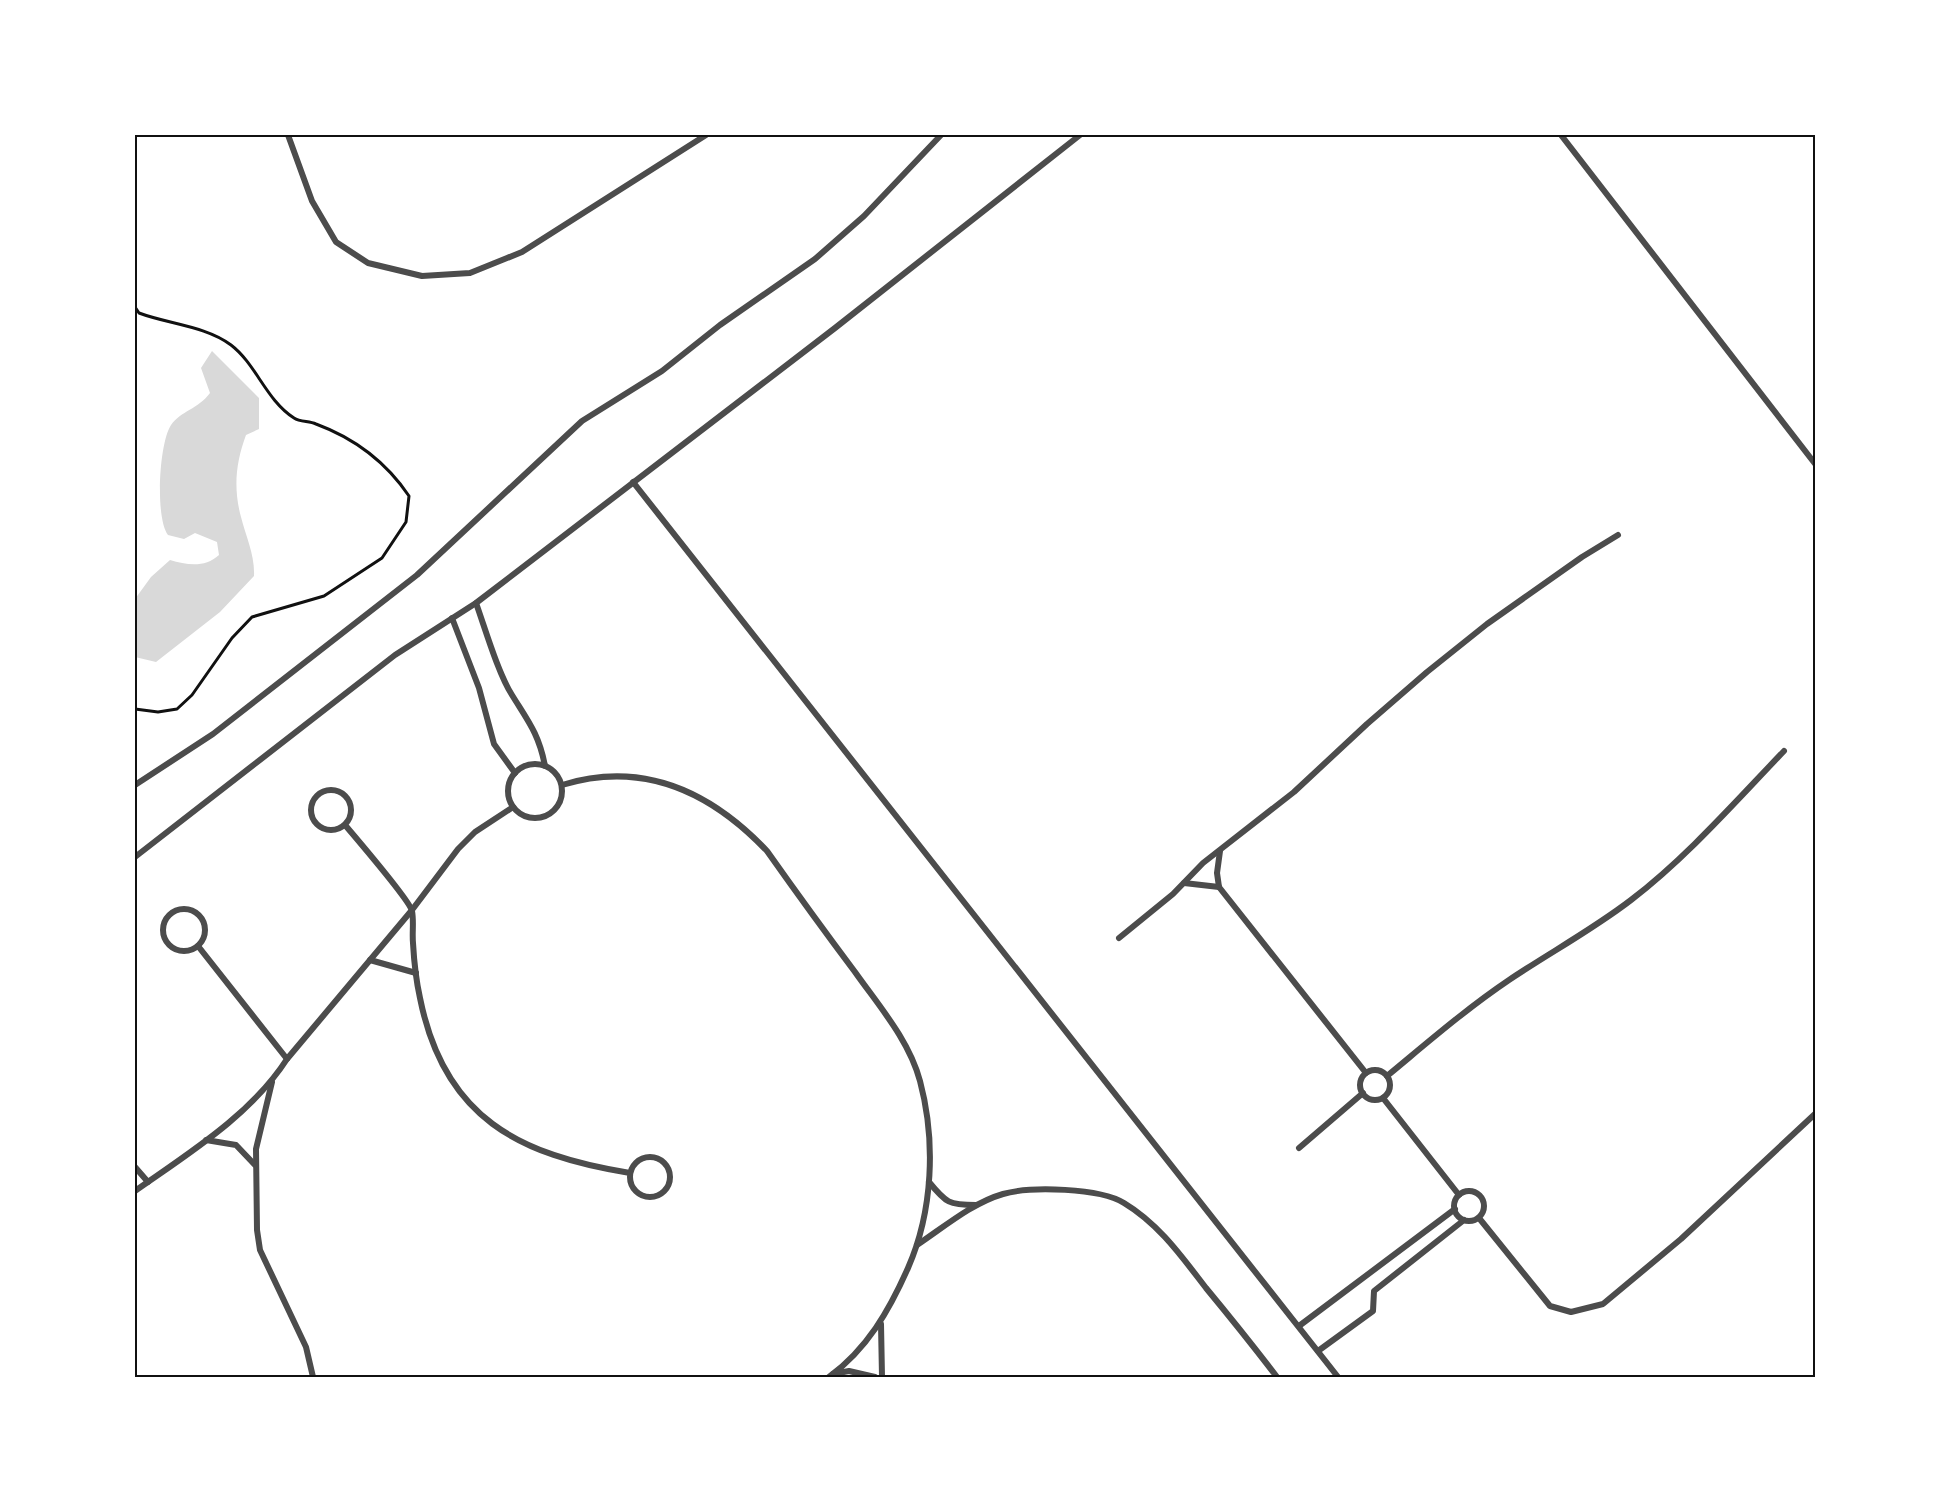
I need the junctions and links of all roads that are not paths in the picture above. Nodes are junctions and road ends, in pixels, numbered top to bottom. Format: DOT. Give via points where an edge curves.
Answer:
graph roads {
  1 [pos="288,135"];
  2 [pos="706,135"];
  3 [pos="941,135"];
  4 [pos="1080,135"];
  5 [pos="1561,135"];
  6 [pos="1816,465"];
  7 [pos="633,482"];
  8 [pos="1618,535"];
  9 [pos="476,603"];
  10 [pos="452,618"];
  11 [pos="1785,751"];
  12 [pos="544,766"];
  13 [pos="515,773"];
  14 [pos="135,785"];
  15 [pos="562,785"];
  16 [pos="513,807"];
  17 [pos="345,825"];
  18 [pos="1220,850"];
  19 [pos="135,857"];
  20 [pos="1184,883"];
  21 [pos="1219,887"];
  22 [pos="412,910"];
  23 [pos="1119,938"];
  24 [pos="198,946"];
  25 [pos="370,960"];
  26 [pos="416,973"];
  27 [pos="287,1059"];
  28 [pos="1366,1073"];
  29 [pos="1387,1076"];
  30 [pos="272,1082"];
  31 [pos="1363,1094"];
  32 [pos="1383,1098"];
  33 [pos="1816,1113"];
  34 [pos="205,1140"];
  35 [pos="1299,1148"];
  36 [pos="256,1166"];
  37 [pos="135,1167"];
  38 [pos="630,1173"];
  39 [pos="148,1182"];
  40 [pos="929,1182"];
  41 [pos="135,1191"];
  42 [pos="1459,1195"];
  43 [pos="980,1205"];
  44 [pos="1455,1209"];
  45 [pos="1479,1218"];
  46 [pos="1464,1220"];
  47 [pos="917,1246"];
  48 [pos="881,1321"];
  49 [pos="1299,1326"];
  50 [pos="1318,1352"];
  51 [pos="830,1376"];
  52 [pos="313,1377"];
  53 [pos="875,1377"];
  54 [pos="882,1377"];
  55 [pos="1277,1377"];
  56 [pos="1338,1377"];
  1 -- 2 [label="street" via="312,201 336,242 368,263 422,276 470,273 522,252"];
  3 -- 14 [label="street" via="864,216 815,259 662,371 582,421 417,575 213,734"];
  4 -- 7 [label="street"];
  5 -- 6 [label="street"];
  7 -- 9 [label="street"];
  7 -- 49 [label="street"];
  8 -- 18 [label="street" via="1487,624 1367,724 1294,792"];
  9 -- 10 [label="street"];
  9 -- 12 [label="street" via="511,694 538,738"];
  10 -- 13 [label="street" via="479,688 494,744"];
  10 -- 19 [label="street" via="395,655"];
  11 -- 29 [label="street" via="1632,900 1574,942 1509,981"];
  12 -- 13 [label="street" via="529,765"];
  12 -- 15 [label="street" via="553,771"];
  13 -- 16 [label="street" via="508,790"];
  15 -- 16 [label="street" via="559,804 545,816 528,817"];
  15 -- 40 [label="street" via="609,776 666,784 719,808 767,851 898,1032 920,1080 927,1119"];
  16 -- 22 [label="street" via="475,832 458,849"];
  17 -- 17 [label="street" via="352,813 349,800 339,790 320,792 312,803 315,822 333,830"];
  17 -- 22 [label="street"];
  18 -- 20 [label="street"];
  18 -- 21 [label="street"];
  20 -- 21 [label="street"];
  20 -- 23 [label="street"];
  21 -- 28 [label="street"];
  22 -- 25 [label="street"];
  22 -- 26 [label="street"];
  24 -- 24 [label="street" via="205,934 203,921 194,912 174,912 165,923 168,942 178,950"];
  24 -- 27 [label="street"];
  25 -- 26 [label="street"];
  25 -- 27 [label="street"];
  26 -- 38 [label="street" via="430,1036 450,1078 471,1106 496,1129 532,1148 569,1161"];
  27 -- 30 [label="street"];
  28 -- 29 [label="street" via="1377,1070"];
  28 -- 31 [label="street" via="1360,1087"];
  29 -- 32 [label="street" via="1389,1092"];
  30 -- 34 [label="street"];
  30 -- 36 [label="street" via="256,1149"];
  31 -- 32 [label="street" via="1368,1099"];
  31 -- 35 [label="street"];
  32 -- 42 [label="street"];
  33 -- 45 [label="street" via="1681,1239 1603,1304 1591,1309 1571,1312 1550,1306"];
  34 -- 36 [label="street" via="236,1145"];
  34 -- 39 [label="street"];
  36 -- 52 [label="street" via="260,1250 306,1347"];
  37 -- 39 [label="street"];
  38 -- 38 [label="street" via="636,1191 647,1197 665,1190 670,1178 666,1165 656,1157 643,1158"];
  39 -- 41 [label="street"];
  40 -- 43 [label="street" via="944,1201"];
  40 -- 47 [label="street"];
  42 -- 44 [label="street"];
  42 -- 45 [label="street" via="1468,1191 1484,1200"];
  43 -- 47 [label="street"];
  43 -- 55 [label="street" via="1003,1194 1040,1189 1080,1191 1122,1201 1152,1222"];
  44 -- 46 [label="street"];
  44 -- 49 [label="street"];
  45 -- 46 [label="street"];
  46 -- 50 [label="street" via="1374,1292 1373,1311"];
  47 -- 48 [label="street"];
  48 -- 51 [label="street" via="871,1338"];
  48 -- 54 [label="street"];
  49 -- 50 [label="street"];
  50 -- 56 [label="street"];
  51 -- 53 [label="street" via="849,1371"];
}
